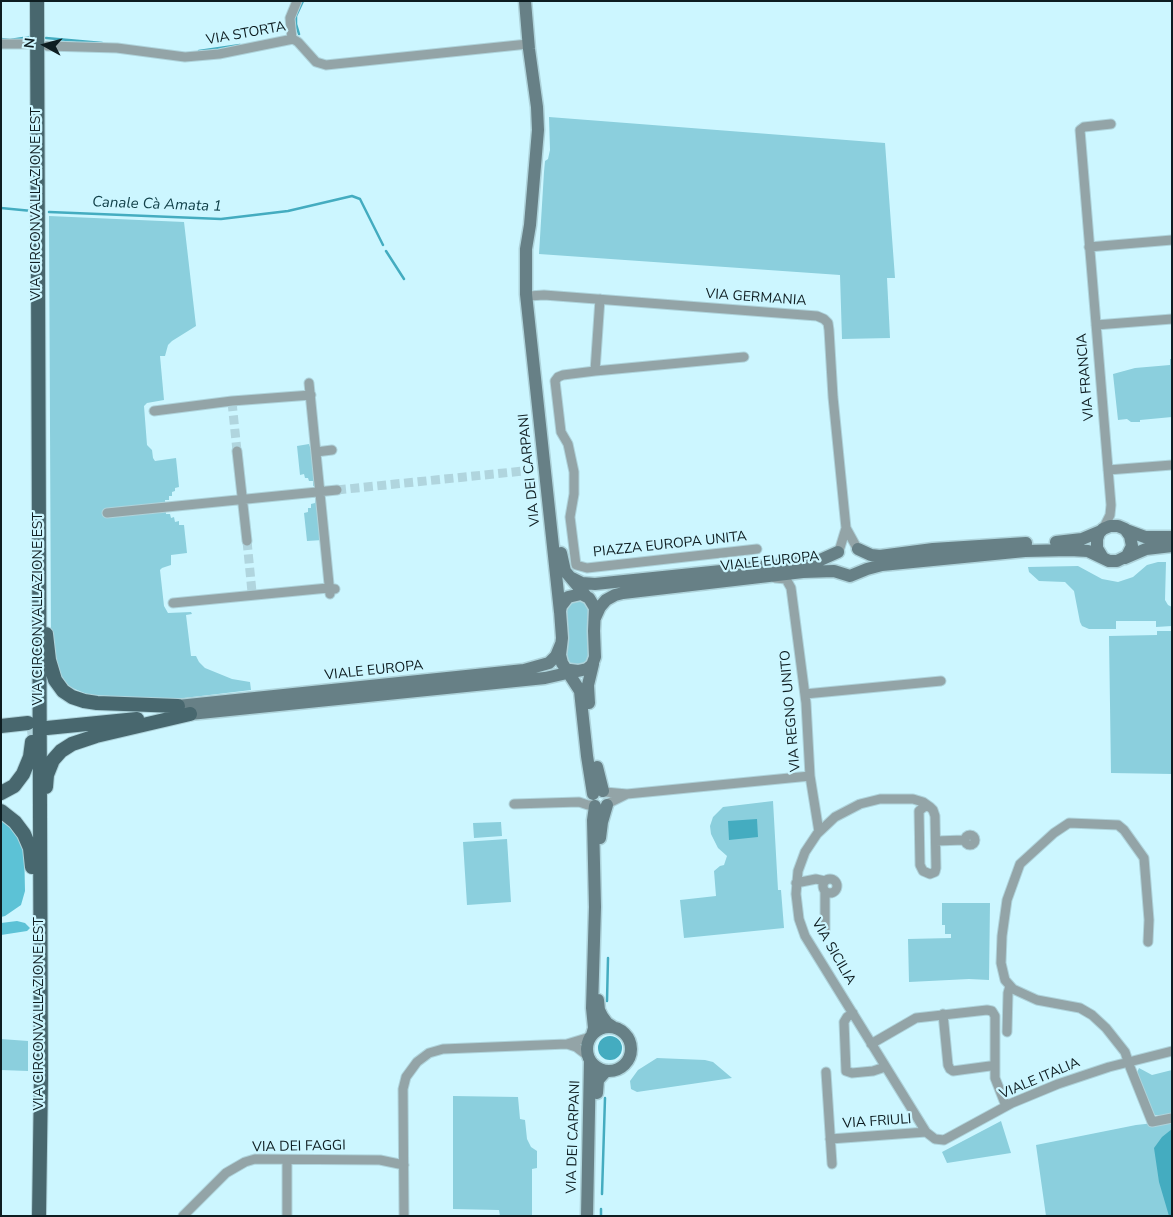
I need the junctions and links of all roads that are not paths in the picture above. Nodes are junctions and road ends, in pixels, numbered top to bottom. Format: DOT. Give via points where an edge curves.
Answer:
graph roads {
  1 [pos="37,1"];
  2 [pos="298,1"];
  3 [pos="525,1"];
  4 [pos="292,39"];
  5 [pos="1,44"];
  6 [pos="28,44"];
  7 [pos="528,44"];
  8 [pos="47,46"];
  9 [pos="1110,124"];
  10 [pos="530,225"];
  11 [pos="1172,240"];
  12 [pos="1089,247"];
  13 [pos="531,298"];
  14 [pos="600,299"];
  15 [pos="1172,319"];
  16 [pos="528,324"];
  17 [pos="1096,325"];
  18 [pos="744,357"];
  19 [pos="541,370"];
  20 [pos="595,371"];
  21 [pos="309,383"];
  22 [pos="311,395"];
  23 [pos="154,411"];
  24 [pos="332,450"];
  25 [pos="237,451"];
  26 [pos="316,452"];
  27 [pos="1172,465"];
  28 [pos="1108,470"];
  29 [pos="337,490"];
  30 [pos="320,492"];
  31 [pos="242,499"];
  32 [pos="1111,505"];
  33 [pos="106,514"];
  34 [pos="846,528"];
  35 [pos="1124,529"];
  36 [pos="1102,530"];
  37 [pos="1172,537"];
  38 [pos="247,541"];
  39 [pos="1172,546"];
  40 [pos="857,548"];
  41 [pos="757,549"];
  42 [pos="838,552"];
  43 [pos="38,553"];
  44 [pos="1103,558"];
  45 [pos="1125,558"];
  46 [pos="824,571"];
  47 [pos="860,572"];
  48 [pos="841,574"];
  49 [pos="568,576"];
  50 [pos="721,583"];
  51 [pos="595,584"];
  52 [pos="791,588"];
  53 [pos="581,594"];
  54 [pos="173,603"];
  55 [pos="560,612"];
  56 [pos="595,618"];
  57 [pos="38,634"];
  58 [pos="561,644"];
  59 [pos="593,664"];
  60 [pos="570,670"];
  61 [pos="545,678"];
  62 [pos="941,681"];
  63 [pos="578,686"];
  64 [pos="805,694"];
  65 [pos="184,710"];
  66 [pos="47,725"];
  67 [pos="1,726"];
  68 [pos="1,733"];
  69 [pos="810,776"];
  70 [pos="1,793"];
  71 [pos="600,799"];
  72 [pos="903,799"];
  73 [pos="514,804"];
  74 [pos="930,807"];
  75 [pos="1,811"];
  76 [pos="919,815"];
  77 [pos="819,832"];
  78 [pos="964,840"];
  79 [pos="936,841"];
  80 [pos="799,867"];
  81 [pos="820,880"];
  82 [pos="796,883"];
  83 [pos="826,892"];
  84 [pos="39,900"];
  85 [pos="598,928"];
  86 [pos="825,931"];
  87 [pos="39,937"];
  88 [pos="1148,942"];
  89 [pos="1010,986"];
  90 [pos="852,1014"];
  91 [pos="943,1014"];
  92 [pos="613,1026"];
  93 [pos="1007,1032"];
  94 [pos="591,1036"];
  95 [pos="564,1044"];
  96 [pos="871,1044"];
  97 [pos="1172,1050"];
  98 [pos="589,1058"];
  99 [pos="1129,1064"];
  100 [pos="886,1067"];
  101 [pos="995,1067"];
  102 [pos="606,1071"];
  103 [pos="826,1072"];
  104 [pos="1006,1106"];
  105 [pos="1172,1118"];
  106 [pos="926,1132"];
  107 [pos="830,1139"];
  108 [pos="404,1152"];
  109 [pos="287,1160"];
  110 [pos="376,1160"];
  111 [pos="832,1164"];
  112 [pos="404,1165"];
  113 [pos="40,1216"];
  114 [pos="183,1216"];
  115 [pos="287,1216"];
  116 [pos="404,1216"];
  117 [pos="587,1216"];
  118 [pos="593,1216"];
  1 -- 43 [label="main road, VIA CIRCONVALLAZIONE EST"];
  2 -- 4 [label="street" via="290,20"];
  3 -- 7 [label="street, VIA DEI CARPANI"];
  4 -- 7 [label="street, VIA STORTA" via="297,40 316,62 326,65"];
  4 -- 8 [label="street, VIA STORTA" via="219,54 185,57 117,48"];
  5 -- 6 [label="street"];
  7 -- 10 [label="street, VIA DEI CARPANI" via="538,130"];
  9 -- 12 [label="street, VIA FRANCIA" via="1080,130"];
  10 -- 13 [label="street, VIA DEI CARPANI"];
  10 -- 13 [label="street, VIA DEI CARPANI" via="526,260"];
  11 -- 12 [label="street"];
  12 -- 17 [label="street, VIA FRANCIA"];
  13 -- 14 [label="street, VIA GERMANIA"];
  13 -- 16 [label="street, VIA DEI CARPANI"];
  13 -- 19 [label="street, VIA DEI CARPANI"];
  14 -- 20 [label="street"];
  14 -- 34 [label="street, VIA GERMANIA" via="816,316 825,320 829,330"];
  15 -- 17 [label="street"];
  16 -- 19 [label="street, VIA DEI CARPANI" via="532,324 536,362"];
  16 -- 55 [label="street, VIA DEI CARPANI"];
  17 -- 28 [label="street, VIA FRANCIA"];
  18 -- 20 [label="street, PIAZZA EUROPA UNITA"];
  19 -- 49 [label="street, VIA DEI CARPANI" via="561,559"];
  20 -- 41 [label="street, PIAZZA EUROPA UNITA" via="563,375 555,381 561,432 568,444 574,472 570,516 576,565 584,568"];
  21 -- 22 [label="street"];
  22 -- 23 [label="street" via="232,400"];
  22 -- 26 [label="street"];
  24 -- 26 [label="street"];
  25 -- 31 [label="street"];
  26 -- 30 [label="street"];
  27 -- 28 [label="street"];
  28 -- 32 [label="street, VIA FRANCIA"];
  29 -- 30 [label="street"];
  30 -- 31 [label="street"];
  30 -- 54 [label="street" via="332,590"];
  31 -- 33 [label="street"];
  31 -- 38 [label="street"];
  32 -- 35 [label="street, VIA FRANCIA"];
  32 -- 36 [label="street, VIA FRANCIA"];
  34 -- 40 [label="street, VIA GERMANIA"];
  34 -- 42 [label="street, VIA GERMANIA"];
  35 -- 36 [label="street, VIALE EUROPA" via="1113,526"];
  35 -- 37 [label="street, VIALE EUROPA" via="1145,537"];
  35 -- 45 [label="street" via="1132,544"];
  36 -- 40 [label="street, VIALE EUROPA" via="1074,540 933,549 880,556"];
  36 -- 44 [label="street" via="1096,545"];
  39 -- 45 [label="street, VIALE EUROPA" via="1142,549"];
  40 -- 42 [label="street, VIALE EUROPA" via="847,546"];
  40 -- 47 [label="street" via="864,560"];
  42 -- 48 [label="street, VIALE EUROPA" via="835,562"];
  42 -- 51 [label="street, VIALE EUROPA" via="818,561"];
  43 -- 57 [label="main road, VIA CIRCONVALLAZIONE EST"];
  43 -- 65 [label="main road" via="49,660 60,688 72,698 84,701"];
  44 -- 45 [label="street, VIALE EUROPA" via="1114,561"];
  44 -- 47 [label="street, VIALE EUROPA" via="1082,550 1025,551 882,565"];
  46 -- 48 [label="street, VIALE EUROPA"];
  46 -- 50 [label="street, VIALE EUROPA"];
  46 -- 52 [label="street" via="800,576"];
  47 -- 48 [label="street, VIALE EUROPA" via="850,576"];
  49 -- 51 [label="street, VIALE EUROPA" via="582,583"];
  49 -- 53 [label="street, VIA DEI CARPANI"];
  50 -- 52 [label="street" via="781,578 788,581"];
  50 -- 56 [label="street, VIALE EUROPA" via="615,595 601,605"];
  51 -- 53 [label="street, VIALE EUROPA"];
  52 -- 64 [label="street, VIA REGNO UNITO"];
  53 -- 55 [label="street" via="564,600"];
  53 -- 56 [label="street, VIA DEI CARPANI" via="594,605"];
  55 -- 58 [label="street, VIA DEI CARPANI"];
  56 -- 59 [label="street"];
  57 -- 70 [label="main road" via="33,669 31,754 18,781"];
  57 -- 84 [label="main road, VIA CIRCONVALLAZIONE EST"];
  58 -- 60 [label="street, VIA DEI CARPANI" via="560,656"];
  58 -- 65 [label="street, VIALE EUROPA" via="549,662 519,671"];
  59 -- 60 [label="street, VIALE EUROPA" via="587,669"];
  59 -- 71 [label="street" via="588,690"];
  60 -- 61 [label="street, VIALE EUROPA"];
  60 -- 63 [label="street"];
  61 -- 63 [label="street" via="567,678"];
  61 -- 65 [label="street, VIALE EUROPA"];
  62 -- 64 [label="street"];
  63 -- 71 [label="street" via="587,756"];
  64 -- 69 [label="street, VIA REGNO UNITO"];
  65 -- 66 [label="main road"];
  65 -- 84 [label="main road" via="86,739 68,746 55,757 46,780"];
  67 -- 68 [label="main road" via="28,727"];
  69 -- 71 [label="street"];
  69 -- 77 [label="street, VIA REGNO UNITO"];
  71 -- 73 [label="street"];
  71 -- 85 [label="street"];
  72 -- 74 [label="street, VIA SICILIA" via="918,800"];
  72 -- 76 [label="street" via="915,807"];
  72 -- 77 [label="street, VIA SICILIA" via="880,799 860,804 835,817"];
  74 -- 76 [label="street" via="922,807"];
  74 -- 79 [label="street" via="935,814"];
  75 -- 87 [label="main road" via="20,828 28,844 32,900"];
  76 -- 79 [label="street" via="920,866 926,873 936,870"];
  77 -- 80 [label="street, VIA SICILIA"];
  78 -- 79 [label="street"];
  80 -- 81 [label="street"];
  80 -- 82 [label="street, VIA SICILIA"];
  81 -- 82 [label="street"];
  81 -- 83 [label="street"];
  81 -- 83 [label="street" via="836,881 835,892"];
  82 -- 90 [label="street, VIA SICILIA" via="796,907 802,930"];
  83 -- 86 [label="street"];
  84 -- 87 [label="main road, VIA CIRCONVALLAZIONE EST"];
  85 -- 92 [label="street" via="599,1010 606,1022"];
  85 -- 94 [label="street"];
  87 -- 113 [label="main road, VIA CIRCONVALLAZIONE EST"];
  88 -- 89 [label="street" via="1144,858 1140,851 1118,824 1070,823 1054,833 1020,864 1016,872 1007,900 1002,936 1001,963"];
  89 -- 93 [label="street"];
  89 -- 99 [label="street" via="1037,1000 1080,1008 1092,1015 1126,1054"];
  90 -- 96 [label="street, VIA SICILIA"];
  90 -- 100 [label="street" via="844,1022 846,1071 873,1071"];
  91 -- 96 [label="street" via="916,1018"];
  91 -- 101 [label="street" via="950,1069"];
  91 -- 101 [label="street" via="992,1010 995,1016"];
  92 -- 94 [label="street" via="600,1028"];
  92 -- 102 [label="street" via="629,1038 632,1048 622,1067"];
  94 -- 95 [label="street"];
  94 -- 98 [label="street" via="587,1049"];
  95 -- 98 [label="street" via="576,1047"];
  95 -- 108 [label="street" via="443,1049 426,1055 412,1067 404,1081"];
  96 -- 100 [label="street, VIA SICILIA"];
  97 -- 99 [label="street, VIALE ITALIA"];
  98 -- 102 [label="street"];
  98 -- 117 [label="street, VIA DEI CARPANI"];
  99 -- 104 [label="street, VIALE ITALIA" via="1058,1084"];
  99 -- 105 [label="street" via="1152,1122"];
  100 -- 106 [label="street, VIA SICILIA"];
  101 -- 104 [label="street" via="995,1078"];
  102 -- 118 [label="street, VIA DEI CARPANI" via="597,1085"];
  103 -- 107 [label="street, VIA FRIULI"];
  104 -- 106 [label="street, VIALE ITALIA" via="944,1140 935,1139"];
  106 -- 107 [label="street, VIA FRIULI"];
  107 -- 111 [label="street, VIA FRIULI"];
  108 -- 110 [label="street, VIA DEI FAGGI"];
  108 -- 112 [label="street"];
  109 -- 110 [label="street, VIA DEI FAGGI"];
  109 -- 114 [label="street, VIA DEI FAGGI" via="255,1160 235,1166"];
  109 -- 115 [label="street"];
  110 -- 112 [label="street, VIA DEI FAGGI"];
  112 -- 116 [label="street"];
}
